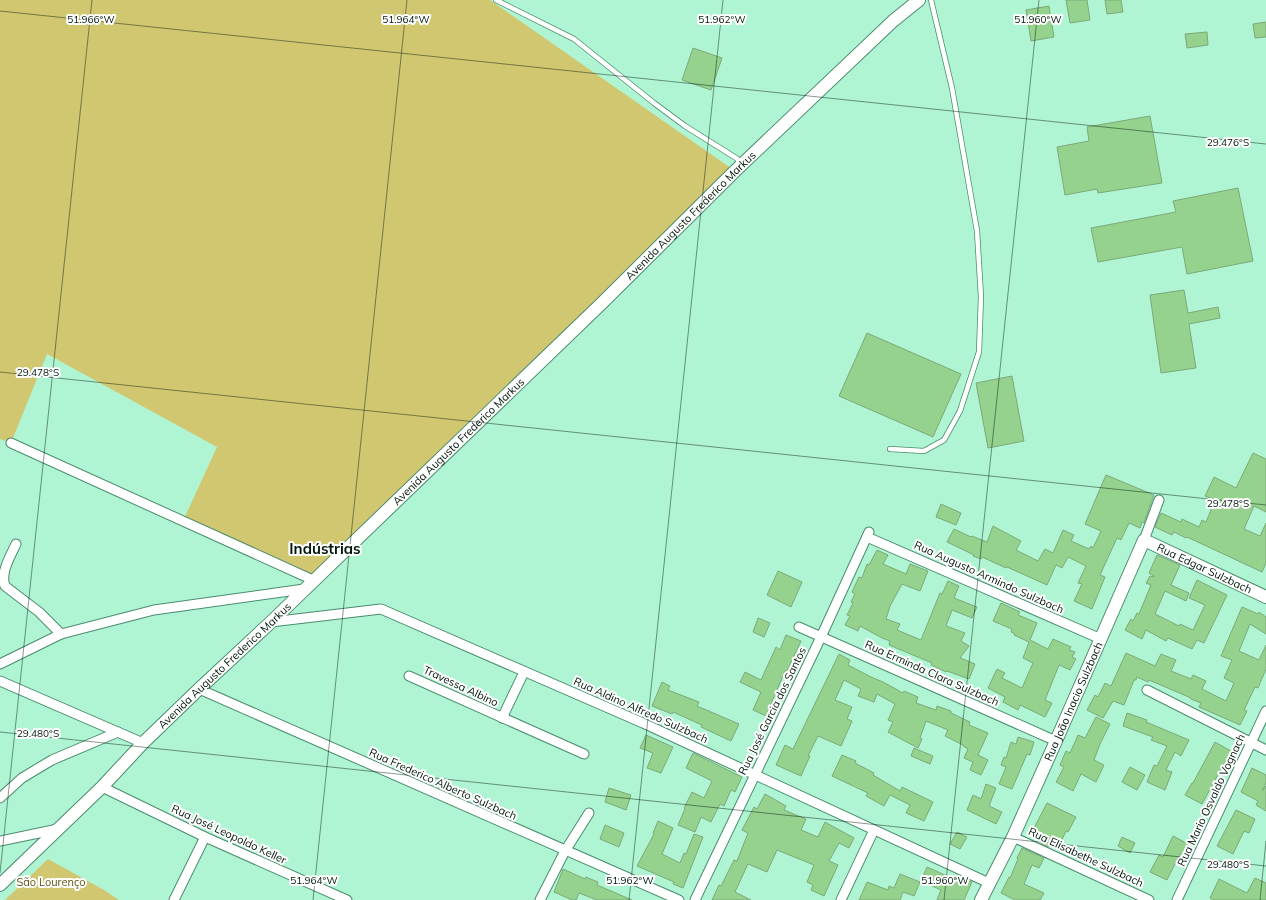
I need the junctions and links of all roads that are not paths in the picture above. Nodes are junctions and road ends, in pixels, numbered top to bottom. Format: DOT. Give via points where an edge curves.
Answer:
graph roads {
  1 [pos="496,0"];
  2 [pos="920,0"];
  3 [pos="932,0"];
  4 [pos="743,164"];
  5 [pos="11,443"];
  6 [pos="890,449"];
  7 [pos="1159,500"];
  8 [pos="868,534"];
  9 [pos="1144,540"];
  10 [pos="16,544"];
  11 [pos="313,580"];
  12 [pos="304,589"];
  13 [pos="1266,597"];
  14 [pos="271,622"];
  15 [pos="799,627"];
  16 [pos="61,634"];
  17 [pos="821,637"];
  18 [pos="1101,638"];
  19 [pos="0,664"];
  20 [pos="524,672"];
  21 [pos="409,676"];
  22 [pos="0,681"];
  23 [pos="199,689"];
  24 [pos="1147,690"];
  25 [pos="1266,710"];
  26 [pos="502,718"];
  27 [pos="118,732"];
  28 [pos="1056,741"];
  29 [pos="143,743"];
  30 [pos="1250,743"];
  31 [pos="1266,750"];
  32 [pos="584,754"];
  33 [pos="755,774"];
  34 [pos="102,787"];
  35 [pos="0,798"];
  36 [pos="589,813"];
  37 [pos="58,829"];
  38 [pos="874,830"];
  39 [pos="204,837"];
  40 [pos="1013,837"];
  41 [pos="0,841"];
  42 [pos="565,851"];
  43 [pos="989,883"];
  44 [pos="0,886"];
  45 [pos="174,900"];
  46 [pos="347,900"];
  47 [pos="540,900"];
  48 [pos="679,900"];
  49 [pos="695,900"];
  50 [pos="841,900"];
  51 [pos="981,900"];
  52 [pos="1149,900"];
  53 [pos="1177,900"];
  1 -- 4 [label="lane" via="574,39 685,126"];
  2 -- 4 [label="street, Avenida Augusto Frederico Markus" via="893,21"];
  3 -- 6 [label="lane" via="952,88 977,231 981,297 979,352 960,411 944,440 924,451"];
  4 -- 11 [label="street, Avenida Augusto Frederico Markus"];
  5 -- 11 [label="street"];
  7 -- 9 [label="street, Rua João Inacio Sulzbach"];
  8 -- 17 [label="street, Rua José Garcia dos Santos"];
  8 -- 18 [label="street, Rua Augusto Armindo Sulzbach"];
  9 -- 13 [label="street, Rua Edgar Sulzbach"];
  9 -- 18 [label="street, Rua João Inacio Sulzbach"];
  10 -- 16 [label="street" via="2,575 2,581"];
  11 -- 12 [label="street, Avenida Augusto Frederico Markus"];
  12 -- 14 [label="street, Avenida Augusto Frederico Markus"];
  12 -- 16 [label="street" via="154,610"];
  14 -- 20 [label="street, Rua Aldino Alfredo Sulzbach" via="382,609"];
  14 -- 23 [label="street, Avenida Augusto Frederico Markus"];
  15 -- 17 [label="street, Rua Erminda Clara Sulzbach"];
  16 -- 19 [label="street"];
  17 -- 28 [label="street, Rua Erminda Clara Sulzbach"];
  17 -- 33 [label="street, Rua José Garcia dos Santos"];
  18 -- 28 [label="street, Rua João Inacio Sulzbach"];
  20 -- 26 [label="street, Travessa Albino"];
  20 -- 33 [label="street, Rua Aldino Alfredo Sulzbach"];
  21 -- 26 [label="street, Travessa Albino"];
  22 -- 27 [label="street"];
  23 -- 29 [label="street, Avenida Augusto Frederico Markus"];
  23 -- 42 [label="street, Rua Frederico Alberto Sulzbach"];
  24 -- 30 [label="street"];
  25 -- 30 [label="street, Rua Mario Osvaldo Vognach"];
  26 -- 32 [label="street, Travessa Albino"];
  27 -- 29 [label="street"];
  27 -- 35 [label="street" via="52,760 22,778"];
  28 -- 40 [label="street, Rua João Inacio Sulzbach"];
  29 -- 34 [label="street, Avenida Augusto Frederico Markus"];
  30 -- 31 [label="street"];
  30 -- 53 [label="street, Rua Mario Osvaldo Vognach"];
  33 -- 38 [label="street, Rua Aldino Alfredo Sulzbach"];
  33 -- 49 [label="street, Rua José Garcia dos Santos"];
  34 -- 37 [label="street, Avenida Augusto Frederico Markus"];
  34 -- 39 [label="street, Rua José Leopoldo Keller"];
  36 -- 42 [label="street"];
  37 -- 41 [label="street"];
  37 -- 44 [label="street, Avenida Augusto Frederico Markus"];
  38 -- 43 [label="street, Rua Aldino Alfredo Sulzbach"];
  38 -- 50 [label="street"];
  39 -- 45 [label="street"];
  39 -- 46 [label="street, Rua José Leopoldo Keller"];
  40 -- 43 [label="street, Rua João Inacio Sulzbach"];
  40 -- 52 [label="street, Rua Elisabethe Sulzbach"];
  42 -- 47 [label="street"];
  42 -- 48 [label="street, Rua Frederico Alberto Sulzbach"];
  43 -- 51 [label="street, Rua João Inacio Sulzbach"];
}
